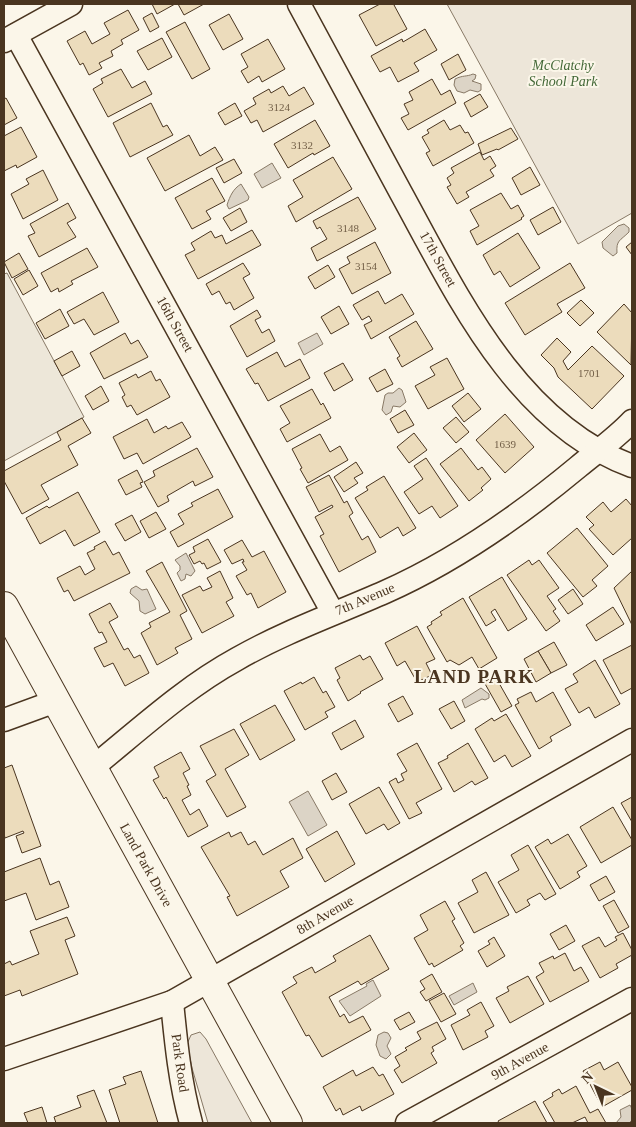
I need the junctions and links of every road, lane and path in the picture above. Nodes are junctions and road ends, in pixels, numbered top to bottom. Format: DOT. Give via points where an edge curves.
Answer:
graph roads {
  1 [pos="71,4"];
  2 [pos="299,4"];
  3 [pos="10,38"];
  4 [pos="632,421"];
  5 [pos="599,450"];
  6 [pos="632,466"];
  7 [pos="4,606"];
  8 [pos="333,612"];
  9 [pos="56,701"];
  10 [pos="4,720"];
  11 [pos="632,740"];
  12 [pos="92,768"];
  13 [pos="209,981"];
  14 [pos="632,999"];
  15 [pos="172,1002"];
  16 [pos="4,1059"];
  17 [pos="191,1123"];
  18 [pos="288,1123"];
  19 [pos="407,1123"];
  1 -- 3 [label="street"];
  2 -- 5 [label="street, 17th Street" via="477,327 526,392 578,437"];
  3 -- 8 [label="street, 16th Street"];
  4 -- 5 [label="street, 7th Avenue"];
  5 -- 6 [label="street, 17th Street"];
  5 -- 8 [label="street, 7th Avenue" via="541,497 469,547 385,592"];
  7 -- 9 [label="main road, Land Park Drive"];
  8 -- 12 [label="street, 7th Avenue" via="267,643 210,676"];
  9 -- 10 [label="street"];
  9 -- 12 [label="main road, Land Park Drive"];
  11 -- 13 [label="street, 8th Avenue"];
  12 -- 13 [label="main road, Land Park Drive"];
  13 -- 15 [label="street, 8th Avenue"];
  13 -- 18 [label="main road, Land Park Drive"];
  14 -- 19 [label="street, 9th Avenue"];
  15 -- 16 [label="street, 8th Avenue"];
  15 -- 17 [label="street, Park Road" via="180,1071"];
}
